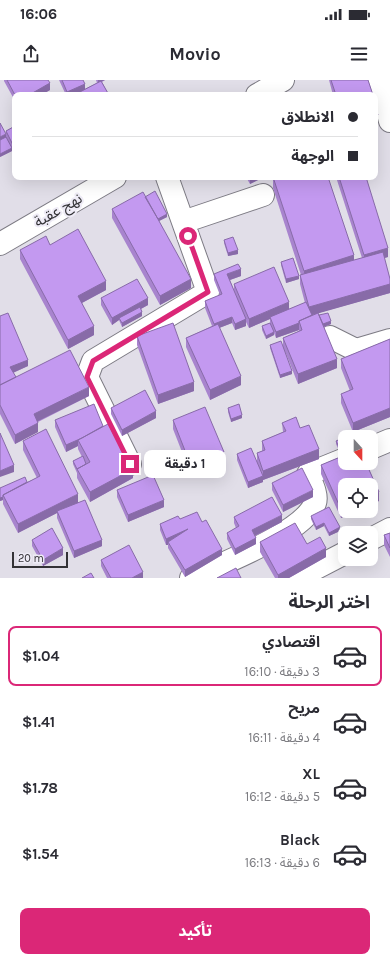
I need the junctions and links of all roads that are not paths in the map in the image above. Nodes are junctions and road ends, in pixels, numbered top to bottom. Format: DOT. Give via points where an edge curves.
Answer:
graph roads {
  1 [pos="283,80"];
  2 [pos="379,80"];
  3 [pos="262,92"];
  4 [pos="390,121"];
  5 [pos="110,180"];
  6 [pos="168,180"];
  7 [pos="263,195"];
  8 [pos="183,222"];
  9 [pos="0,244"];
  10 [pos="330,337"];
  11 [pos="390,340"];
  12 [pos="390,440"];
  13 [pos="378,445"];
  14 [pos="338,462"];
  15 [pos="130,464"];
  16 [pos="390,529"];
  17 [pos="378,535"];
  18 [pos="338,557"];
  19 [pos="191,578"];
  20 [pos="297,578"];
  1 -- 3 [label="street"];
  2 -- 4 [label="street"];
  5 -- 9 [label="street, نهج عقبة"];
  6 -- 8 [label="street"];
  7 -- 8 [label="street"];
  8 -- 15 [label="street" via="208,292 93,361 87,377"];
  10 -- 11 [label="street" via="356,350"];
  12 -- 13 [label="street"];
  14 -- 19 [label="street" via="308,474 315,502 308,514 286,533"];
  16 -- 17 [label="street"];
  18 -- 20 [label="street"];
}
